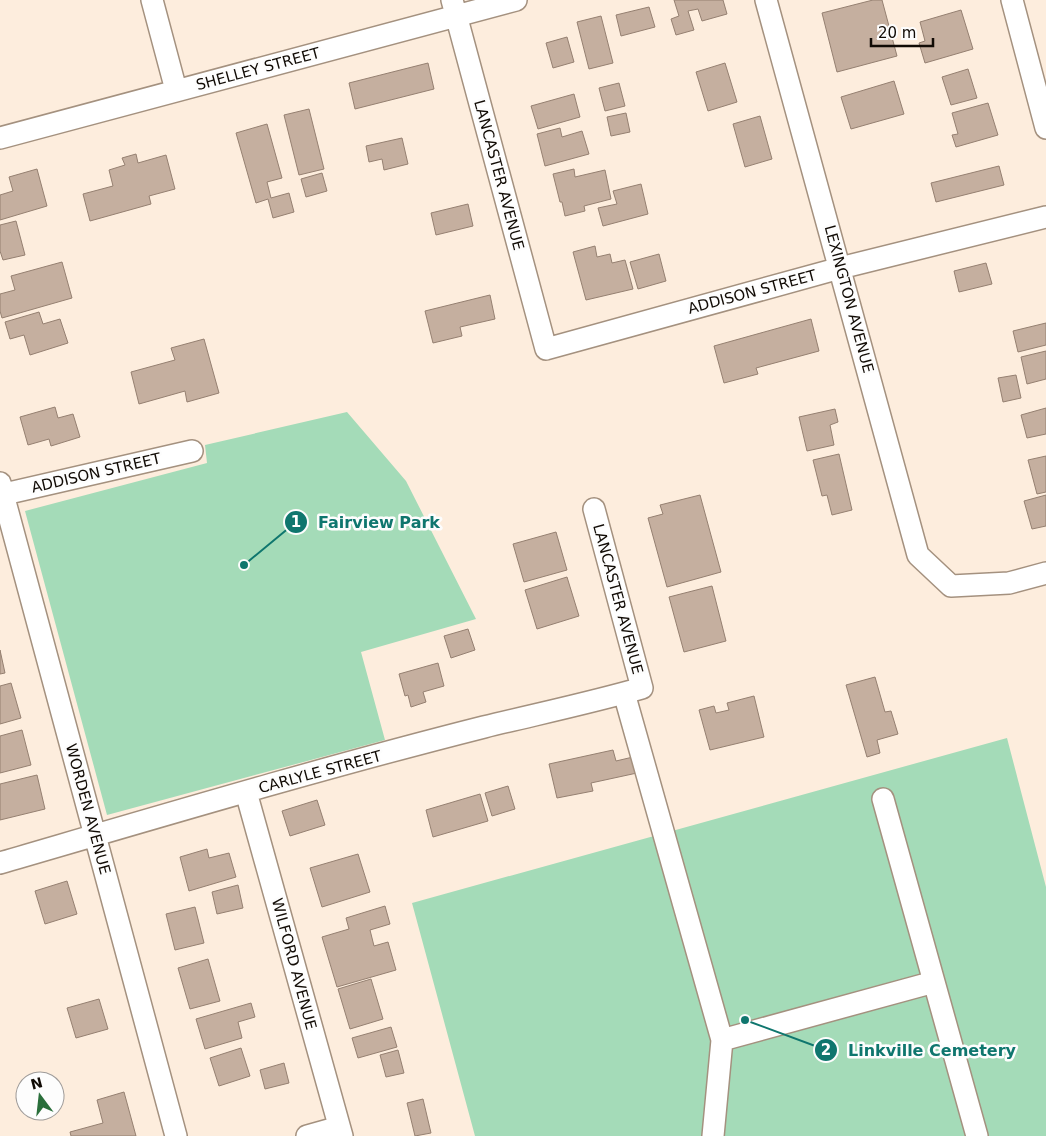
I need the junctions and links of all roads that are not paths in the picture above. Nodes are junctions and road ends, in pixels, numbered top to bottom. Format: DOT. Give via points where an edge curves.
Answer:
graph roads {
  1 [pos="152,0"];
  2 [pos="516,0"];
  3 [pos="766,0"];
  4 [pos="1012,0"];
  5 [pos="454,8"];
  6 [pos="176,90"];
  7 [pos="1046,128"];
  8 [pos="0,138"];
  9 [pos="1046,217"];
  10 [pos="840,268"];
  11 [pos="546,349"];
  12 [pos="192,451"];
  13 [pos="1,491"];
  14 [pos="594,509"];
  15 [pos="1046,573"];
  16 [pos="633,691"];
  17 [pos="246,792"];
  18 [pos="883,799"];
  19 [pos="96,835"];
  20 [pos="0,863"];
  21 [pos="934,982"];
  22 [pos="722,1040"];
  23 [pos="340,1131"];
  24 [pos="176,1136"];
  25 [pos="307,1136"];
  26 [pos="713,1136"];
  27 [pos="977,1136"];
  1 -- 6 [label="street"];
  2 -- 5 [label="street, SHELLEY STREET"];
  3 -- 10 [label="street, LEXINGTON AVENUE"];
  4 -- 7 [label="street"];
  5 -- 6 [label="street, SHELLEY STREET"];
  5 -- 11 [label="street, LANCASTER AVENUE"];
  6 -- 8 [label="street, SHELLEY STREET"];
  9 -- 10 [label="street, ADDISON STREET"];
  10 -- 11 [label="street, ADDISON STREET"];
  10 -- 15 [label="street, LEXINGTON AVENUE" via="918,555 950,586 1009,583"];
  12 -- 13 [label="street, ADDISON STREET"];
  13 -- 19 [label="street, WORDEN AVENUE"];
  14 -- 16 [label="street, LANCASTER AVENUE"];
  16 -- 17 [label="street, CARLYLE STREET" via="484,727"];
  16 -- 22 [label="street, LANCASTER AVENUE"];
  17 -- 19 [label="street, CARLYLE STREET"];
  17 -- 23 [label="street, WILFORD AVENUE"];
  18 -- 21 [label="street"];
  19 -- 20 [label="street, CARLYLE STREET"];
  19 -- 24 [label="street, WORDEN AVENUE"];
  21 -- 22 [label="street"];
  21 -- 27 [label="street"];
  22 -- 26 [label="street"];
  23 -- 25 [label="street"];
}
